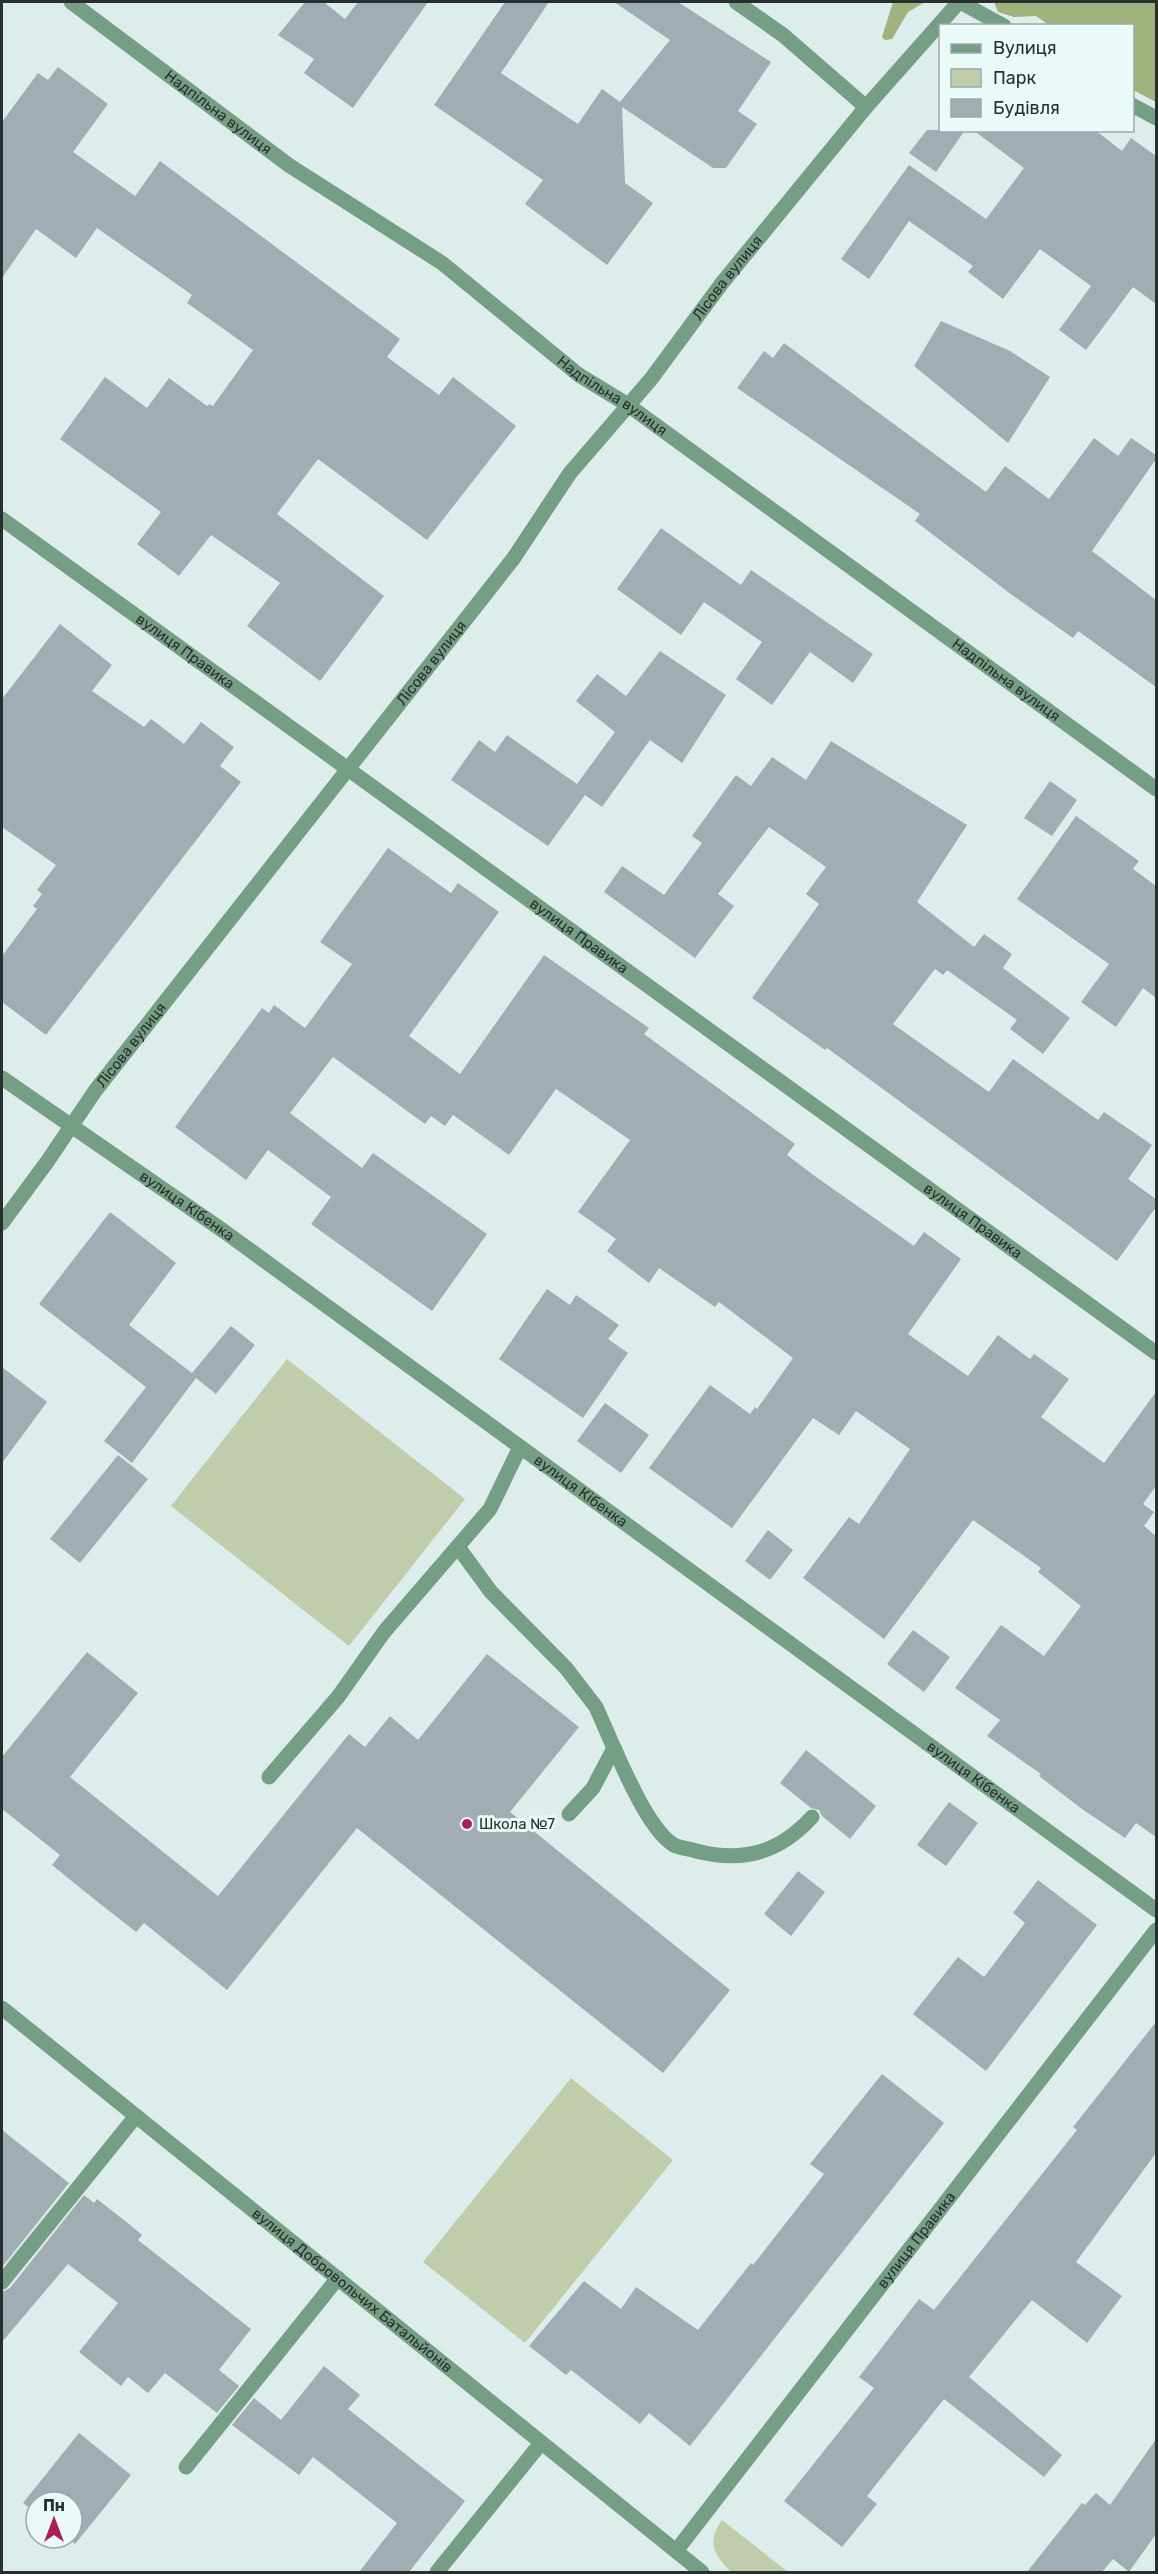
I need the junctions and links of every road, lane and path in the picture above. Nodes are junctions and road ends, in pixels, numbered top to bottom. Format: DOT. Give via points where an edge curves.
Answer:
graph roads {
  1 [pos="71,2"];
  2 [pos="736,2"];
  3 [pos="960,2"];
  4 [pos="940,24"];
  5 [pos="1000,24"];
  6 [pos="939,25"];
  7 [pos="1134,106"];
  8 [pos="866,107"];
  9 [pos="1156,118"];
  10 [pos="628,405"];
  11 [pos="2,519"];
  12 [pos="349,769"];
  13 [pos="1156,789"];
  14 [pos="2,1078"];
  15 [pos="71,1126"];
  16 [pos="2,1223"];
  17 [pos="1156,1353"];
  18 [pos="520,1447"];
  19 [pos="458,1547"];
  20 [pos="614,1748"];
  21 [pos="268,1777"];
  22 [pos="569,1814"];
  23 [pos="812,1817"];
  24 [pos="1156,1910"];
  25 [pos="1156,1930"];
  26 [pos="2,2008"];
  27 [pos="136,2116"];
  28 [pos="338,2278"];
  29 [pos="2,2282"];
  30 [pos="541,2443"];
  31 [pos="186,2467"];
  32 [pos="676,2551"];
  33 [pos="437,2572"];
  34 [pos="702,2572"];
  1 -- 10 [label="street, Надпільна вулиця" via="290,166 442,263 579,375"];
  2 -- 8 [label="street" via="783,35"];
  3 -- 4 [label="street, Лісова вулиця"];
  3 -- 5 [label="street"];
  6 -- 8 [label="street, Лісова вулиця"];
  7 -- 9 [label="street"];
  8 -- 10 [label="street, Лісова вулиця" via="722,282"];
  10 -- 12 [label="street, Лісова вулиця" via="570,473 513,560"];
  10 -- 13 [label="street, Надпільна вулиця"];
  11 -- 12 [label="street, вулиця Правика"];
  12 -- 15 [label="street, Лісова вулиця"];
  12 -- 17 [label="street, вулиця Правика"];
  14 -- 15 [label="street, вулиця Кібенка"];
  15 -- 16 [label="street, Лісова вулиця"];
  15 -- 18 [label="street, вулиця Кібенка" via="225,1232"];
  18 -- 19 [label="street" via="490,1509"];
  18 -- 24 [label="street, вулиця Кібенка"];
  19 -- 20 [label="street" via="491,1592 572,1676 596,1707"];
  19 -- 21 [label="street" via="384,1632 338,1697"];
  20 -- 22 [label="street" via="594,1788"];
  20 -- 23 [label="street" via="651,1819 674,1845 720,1857 764,1853 799,1831"];
  25 -- 32 [label="street, вулиця Правика"];
  26 -- 27 [label="street, вулиця Добровольчих Батальйонів"];
  27 -- 28 [label="street, вулиця Добровольчих Батальйонів"];
  27 -- 29 [label="street"];
  28 -- 30 [label="street, вулиця Добровольчих Батальйонів"];
  28 -- 31 [label="street"];
  30 -- 32 [label="street, вулиця Добровольчих Батальйонів"];
  30 -- 33 [label="street"];
  32 -- 34 [label="street, вулиця Добровольчих Батальйонів"];
}
